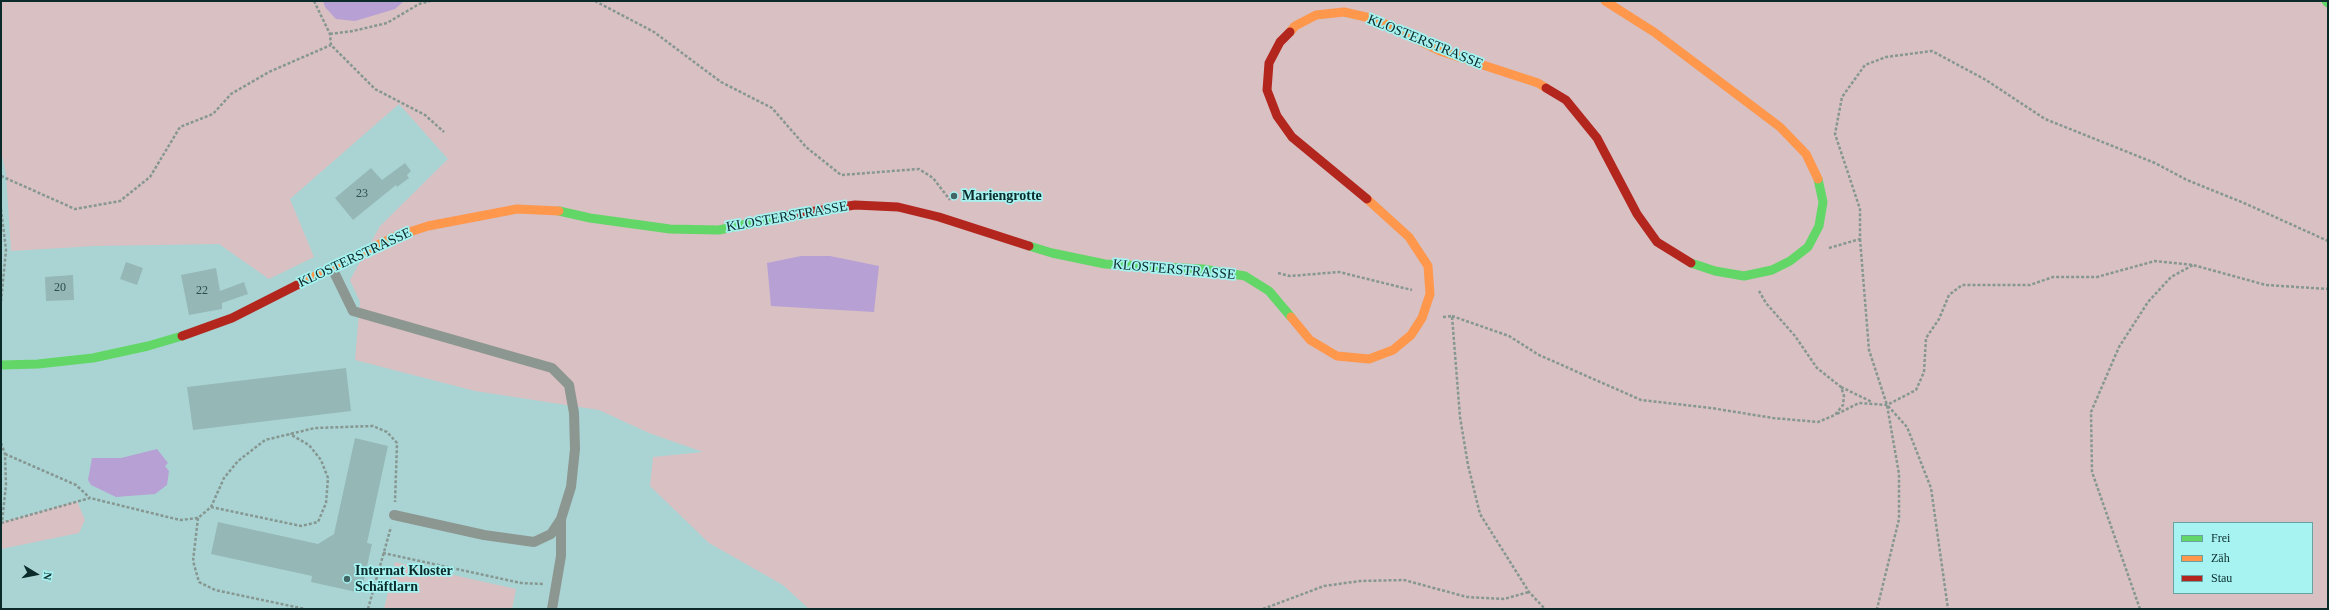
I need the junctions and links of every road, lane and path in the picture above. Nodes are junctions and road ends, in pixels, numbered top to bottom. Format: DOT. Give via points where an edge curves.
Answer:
graph roads {
  1 [pos="314,1"];
  2 [pos="430,1"];
  3 [pos="595,1"];
  4 [pos="1605,1"];
  5 [pos="330,34"];
  6 [pos="331,45"];
  7 [pos="444,132"];
  8 [pos="1,176"];
  9 [pos="953,204"];
  10 [pos="1,209"];
  11 [pos="1860,239"];
  12 [pos="2328,241"];
  13 [pos="1808,246"];
  14 [pos="2193,265"];
  15 [pos="332,268"];
  16 [pos="1275,271"];
  17 [pos="1751,274"];
  18 [pos="2328,289"];
  19 [pos="1430,294"];
  20 [pos="1,302"];
  21 [pos="1452,316"];
  22 [pos="1422,318"];
  23 [pos="1,365"];
  24 [pos="1841,387"];
  25 [pos="1875,403"];
  26 [pos="1887,405"];
  27 [pos="1835,415"];
  28 [pos="290,434"];
  29 [pos="1,443"];
  30 [pos="5,454"];
  31 [pos="90,498"];
  32 [pos="211,507"];
  33 [pos="394,516"];
  34 [pos="198,518"];
  35 [pos="560,519"];
  36 [pos="1,523"];
  37 [pos="383,553"];
  38 [pos="556,584"];
  39 [pos="1530,592"];
  40 [pos="305,609"];
  41 [pos="368,609"];
  42 [pos="552,609"];
  43 [pos="1263,609"];
  44 [pos="1545,609"];
  45 [pos="1878,609"];
  46 [pos="1948,609"];
  47 [pos="2140,609"];
  1 -- 5 [label="path"];
  2 -- 5 [label="path" via="419,4 387,24"];
  3 -- 9 [label="path" via="654,32 721,82 772,108 806,147 841,175 919,169 932,178"];
  4 -- 13 [label="main road, KLOSTERSTRASSE" via="1654,32 1780,127 1806,154 1819,180 1824,202 1819,226"];
  5 -- 6 [label="path"];
  6 -- 7 [label="path" via="375,88 425,116"];
  6 -- 8 [label="path" via="269,72 231,94 213,114 180,127 150,177 120,201 75,209"];
  10 -- 20 [label="path" via="6,250"];
  11 -- 12 [label="path" via="1860,209 1834,134 1842,97 1865,65 1886,57 1932,52 1986,80 2045,119 2156,163 2187,180"];
  11 -- 13 [label="path" via="1822,250"];
  11 -- 26 [label="path" via="1869,350"];
  13 -- 17 [label="main road, KLOSTERSTRASSE" via="1790,261 1772,270"];
  14 -- 18 [label="path" via="2266,285"];
  14 -- 26 [label="path" via="2155,262 2097,277 2053,277 2030,285 1962,285 1949,296 1939,319 1926,338 1924,372 1916,390"];
  14 -- 47 [label="path" via="2171,277 2148,302 2119,347 2091,412 2092,472"];
  15 -- 22 [label="main road, KLOSTERSTRASSE" via="394,237 428,226 517,209 551,209 590,218 670,230 720,230 806,211 855,205 898,207 932,215 1052,253 1105,264 1203,269 1245,276 1269,291 1310,340 1336,356 1369,359 1393,350 1411,335"];
  15 -- 23 [label="main road, KLOSTERSTRASSE" via="232,318 148,346 93,358"];
  15 -- 35 [label="lane" via="353,311 552,368 569,385 574,413 575,449 571,486"];
  16 -- 19 [label="path" via="1290,276 1339,272"];
  17 -- 19 [label="main road, KLOSTERSTRASSE" via="1744,276 1715,271 1685,260 1658,242 1637,214 1597,138 1566,100 1538,83 1440,51 1375,20 1344,12 1316,15 1295,26 1280,42 1269,63 1267,90 1277,116 1292,137 1380,209 1409,237 1428,266"];
  17 -- 24 [label="path" via="1766,303 1795,336 1817,368"];
  19 -- 22 [label="main road, KLOSTERSTRASSE"];
  21 -- 22 [label="path"];
  21 -- 27 [label="path" via="1509,336 1539,355 1641,400 1818,422"];
  21 -- 39 [label="path" via="1460,417 1480,514"];
  24 -- 25 [label="path"];
  24 -- 27 [label="path" via="1843,405"];
  25 -- 26 [label="path"];
  25 -- 27 [label="path" via="1859,403"];
  26 -- 45 [label="path" via="1899,474 1899,519"];
  26 -- 46 [label="path" via="1907,427 1931,488"];
  28 -- 32 [label="path" via="265,440 238,461 224,478"];
  28 -- 32 [label="path" via="309,445 322,460 328,478 326,503 318,522 301,526"];
  28 -- 33 [label="path" via="315,428 372,426 387,432 397,443"];
  29 -- 30 [label="path"];
  30 -- 31 [label="path" via="76,485"];
  30 -- 36 [label="path" via="6,485"];
  31 -- 34 [label="path" via="180,520"];
  31 -- 36 [label="path"];
  32 -- 34 [label="path"];
  33 -- 35 [label="lane" via="484,535 534,542 551,534"];
  33 -- 37 [label="path"];
  34 -- 40 [label="path" via="193,561 199,582 215,590"];
  35 -- 38 [label="lane" via="561,556"];
  37 -- 38 [label="path" via="521,583"];
  37 -- 41 [label="path"];
  38 -- 42 [label="lane"];
  39 -- 43 [label="path" via="1504,599 1467,597 1404,580 1360,581 1324,586"];
  39 -- 44 [label="path"];
}
